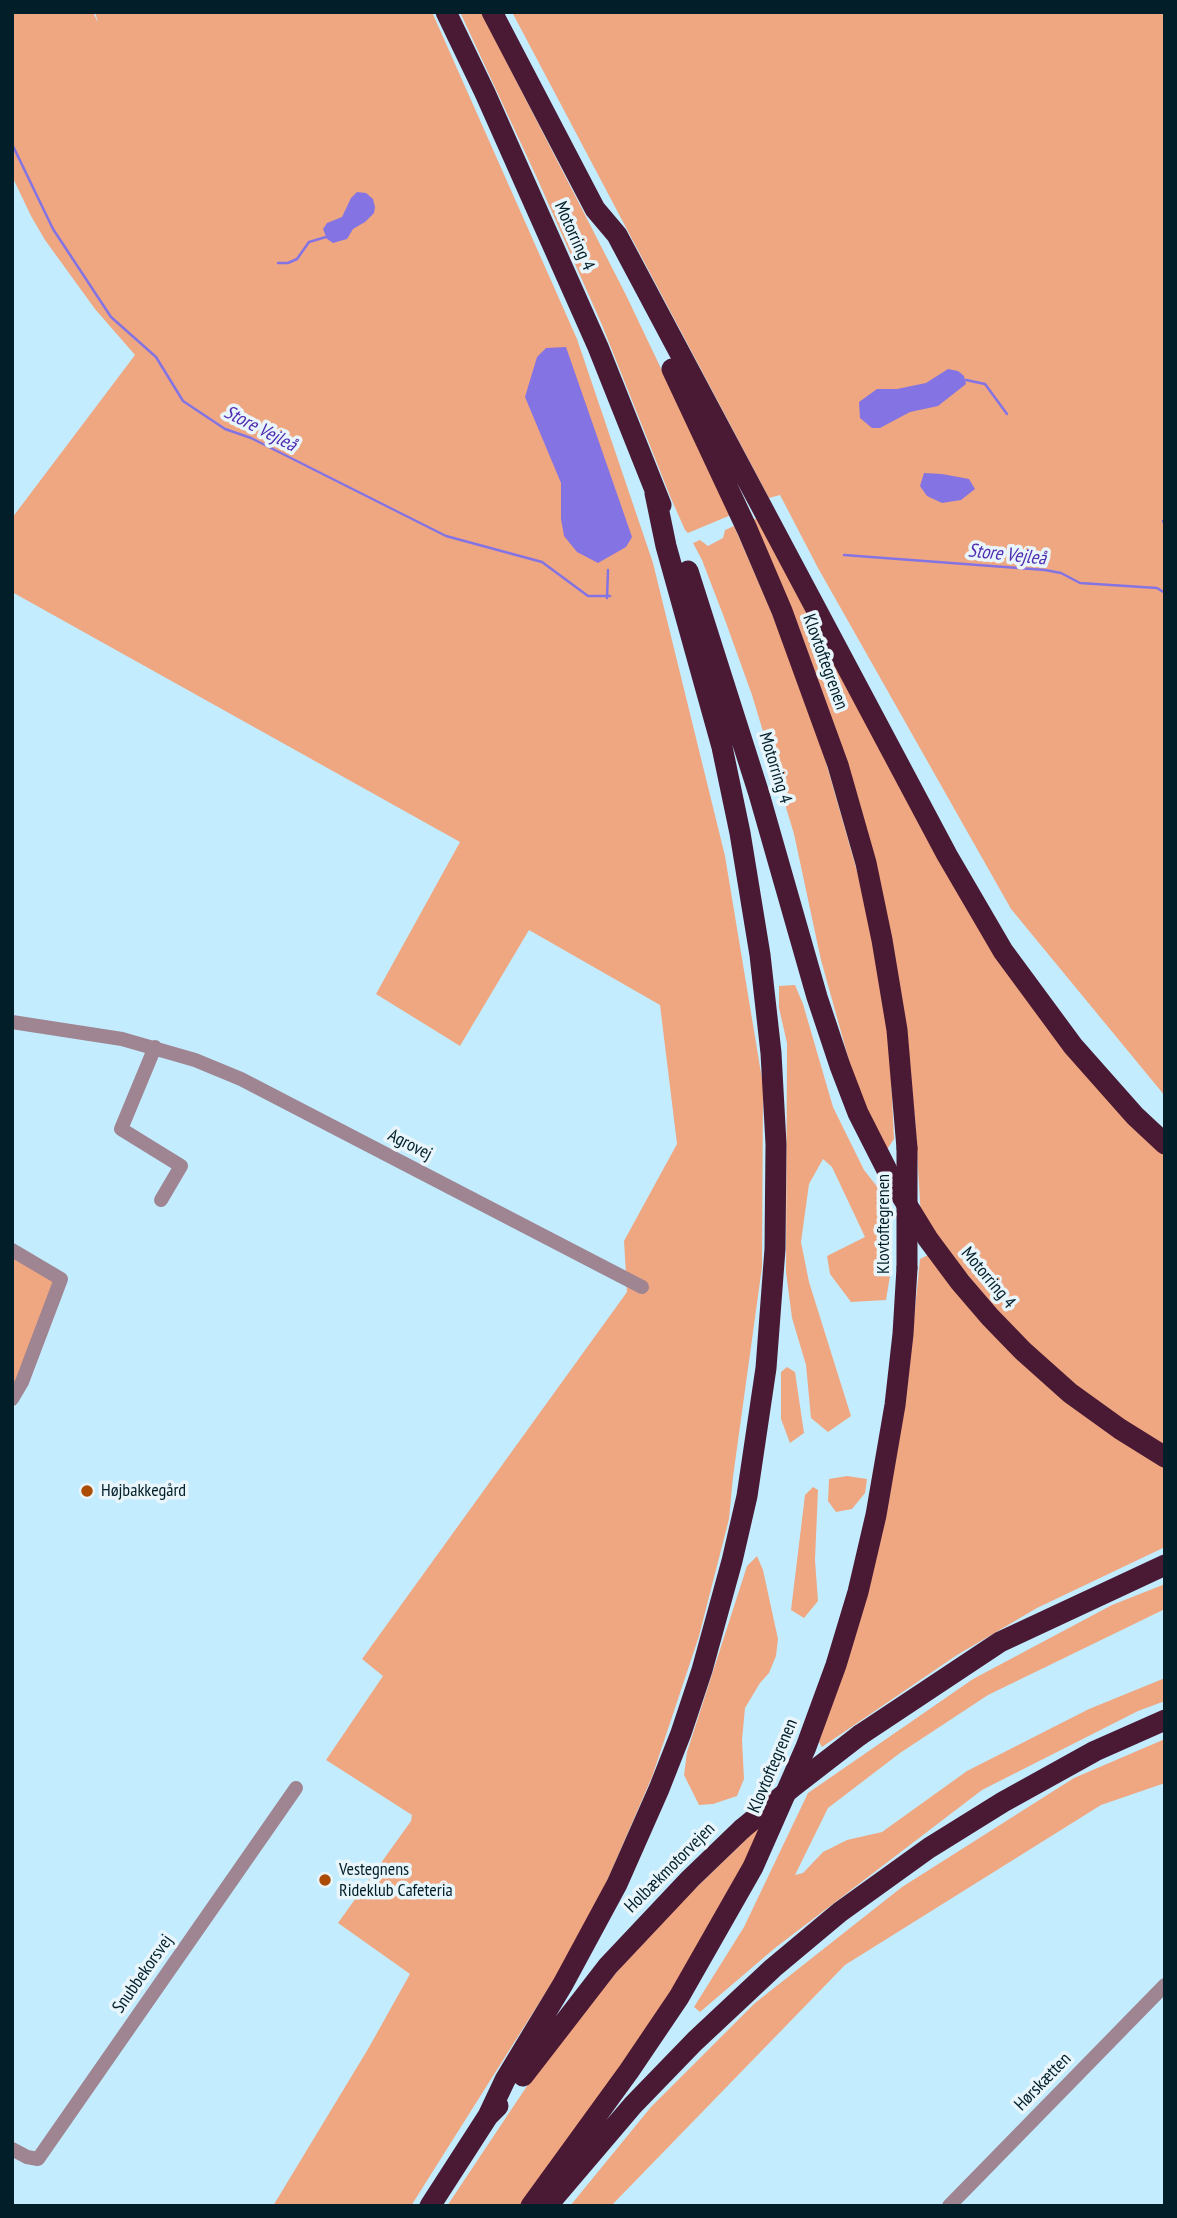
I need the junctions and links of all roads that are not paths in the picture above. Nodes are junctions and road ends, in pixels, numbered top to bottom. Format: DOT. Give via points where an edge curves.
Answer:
graph roads {
  1 [pos="446,12"];
  2 [pos="492,12"];
  3 [pos="595,209"];
  4 [pos="654,493"];
  5 [pos="15,1027"];
  6 [pos="155,1047"];
  7 [pos="1165,1144"];
  8 [pos="161,1200"];
  9 [pos="12,1250"];
  10 [pos="642,1287"];
  11 [pos="12,1399"];
  12 [pos="1165,1457"];
  13 [pos="1165,1556"];
  14 [pos="1165,1565"];
  15 [pos="1058,1614"];
  16 [pos="1165,1720"];
  17 [pos="296,1788"];
  18 [pos="1165,1985"];
  19 [pos="488,2116"];
  20 [pos="12,2149"];
  21 [pos="430,2206"];
  22 [pos="531,2206"];
  23 [pos="547,2206"];
  24 [pos="949,2206"];
  1 -- 4 [label="highway, Motorring 4" via="598,346"];
  2 -- 3 [label="highway, Motorring 4"];
  3 -- 7 [label="highway, Motorring 4" via="617,235 947,855 1003,951 1073,1046"];
  3 -- 22 [label="highway, Klovtoftegrenen, bridge" via="747,529 838,765 866,863 897,1030 907,1148 907,1268 895,1405 876,1515 840,1653 806,1747 758,1857 685,1987"];
  4 -- 12 [label="highway, Motorring 4" via="677,540 720,667 840,1066 892,1182 960,1282 1015,1343 1070,1393"];
  4 -- 19 [label="highway" via="724,757 760,955 776,1157 766,1368 732,1561 681,1733 617,1884"];
  5 -- 6 [label="street, Agrovej"];
  6 -- 8 [label="street" via="121,1129 181,1166"];
  6 -- 10 [label="street, Agrovej" via="241,1079"];
  9 -- 11 [label="street" via="61,1279"];
  13 -- 15 [label="highway" via="1101,1584"];
  14 -- 15 [label="highway, Holbækmotorvejen"];
  15 -- 19 [label="highway, Holbækmotorvejen, bridge" via="1000,1642 860,1735 742,1829 608,1966"];
  16 -- 23 [label="highway" via="1096,1751 1003,1802 849,1906 695,2041"];
  17 -- 20 [label="street, Snubbekorsvej" via="38,2159"];
  18 -- 24 [label="street, Hørskætten"];
  19 -- 21 [label="highway, Holbækmotorvejen"];
}
